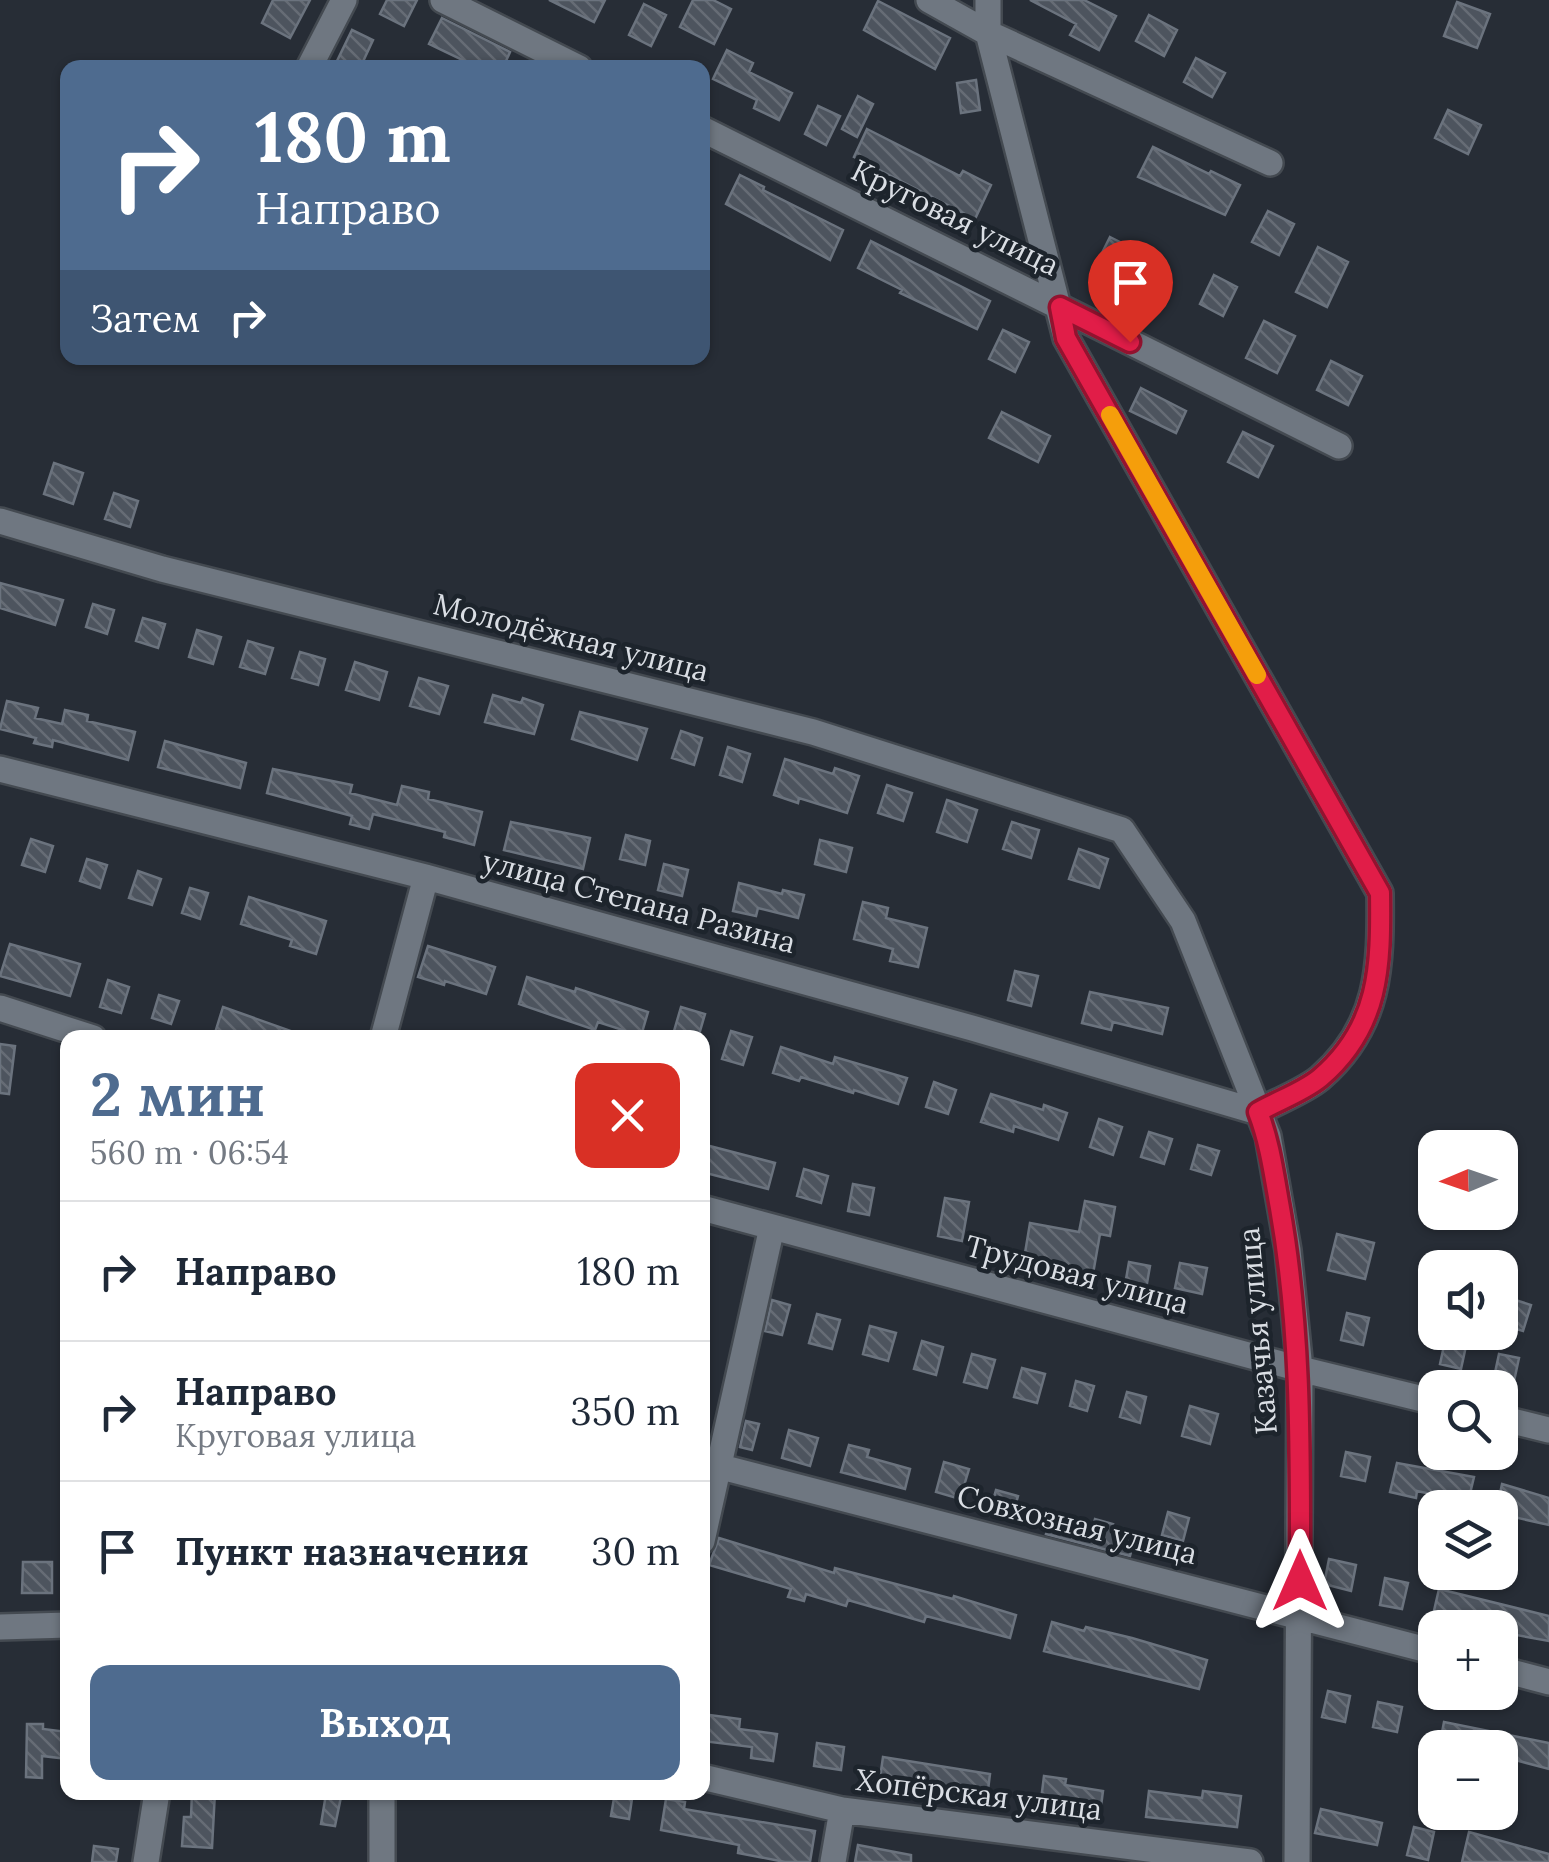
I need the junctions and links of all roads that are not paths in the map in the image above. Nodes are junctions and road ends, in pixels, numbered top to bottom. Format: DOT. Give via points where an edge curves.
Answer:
graph roads {
  1 [pos="344,0"];
  2 [pos="443,0"];
  3 [pos="929,0"];
  4 [pos="988,0"];
  5 [pos="988,33"];
  6 [pos="314,60"];
  7 [pos="563,60"];
  8 [pos="710,133"];
  9 [pos="1270,163"];
  10 [pos="1060,307"];
  11 [pos="1340,446"];
  12 [pos="0,521"];
  13 [pos="0,769"];
  14 [pos="1122,830"];
  15 [pos="426,877"];
  16 [pos="0,1008"];
  17 [pos="68,1030"];
  18 [pos="385,1030"];
  19 [pos="1258,1112"];
  20 [pos="710,1210"];
  21 [pos="772,1226"];
  22 [pos="1300,1369"];
  23 [pos="1418,1398"];
  24 [pos="1518,1422"];
  25 [pos="1549,1430"];
  26 [pos="710,1464"];
  27 [pos="1300,1616"];
  28 [pos="60,1625"];
  29 [pos="0,1628"];
  30 [pos="1418,1647"];
  31 [pos="1518,1674"];
  32 [pos="1549,1682"];
  33 [pos="710,1779"];
  34 [pos="156,1800"];
  35 [pos="382,1800"];
  36 [pos="842,1810"];
  37 [pos="146,1862"];
  38 [pos="382,1862"];
  39 [pos="833,1862"];
  40 [pos="1250,1862"];
  41 [pos="1297,1862"];
  1 -- 6 [label="street"];
  2 -- 7 [label="street"];
  3 -- 5 [label="street"];
  4 -- 5 [label="street"];
  5 -- 9 [label="street"];
  5 -- 10 [label="street"];
  8 -- 10 [label="street, Круговая улица"];
  10 -- 11 [label="street, Круговая улица"];
  10 -- 19 [label="street" via="1066,338 1380,893 1381,962 1364,1023 1317,1081"];
  12 -- 14 [label="street, Молодёжная улица" via="162,569 814,732"];
  13 -- 15 [label="street, улица Степана Разина"];
  14 -- 19 [label="street, Казачья улица" via="1182,922"];
  15 -- 18 [label="street"];
  15 -- 19 [label="street, улица Степана Разина"];
  16 -- 17 [label="street"];
  19 -- 22 [label="street, Казачья улица" via="1288,1250"];
  20 -- 21 [label="street, Трудовая улица"];
  21 -- 22 [label="street, Трудовая улица"];
  21 -- 26 [label="street"];
  22 -- 23 [label="street, Трудовая улица"];
  22 -- 27 [label="street, Казачья улица"];
  24 -- 25 [label="street"];
  26 -- 27 [label="street, Совхозная улица"];
  27 -- 30 [label="street, Совхозная улица"];
  27 -- 41 [label="street, Казачья улица"];
  28 -- 29 [label="street"];
  31 -- 32 [label="street"];
  33 -- 36 [label="street, Хопёрская улица"];
  34 -- 37 [label="street"];
  35 -- 38 [label="street"];
  36 -- 39 [label="street"];
  36 -- 40 [label="street, Хопёрская улица"];
}
